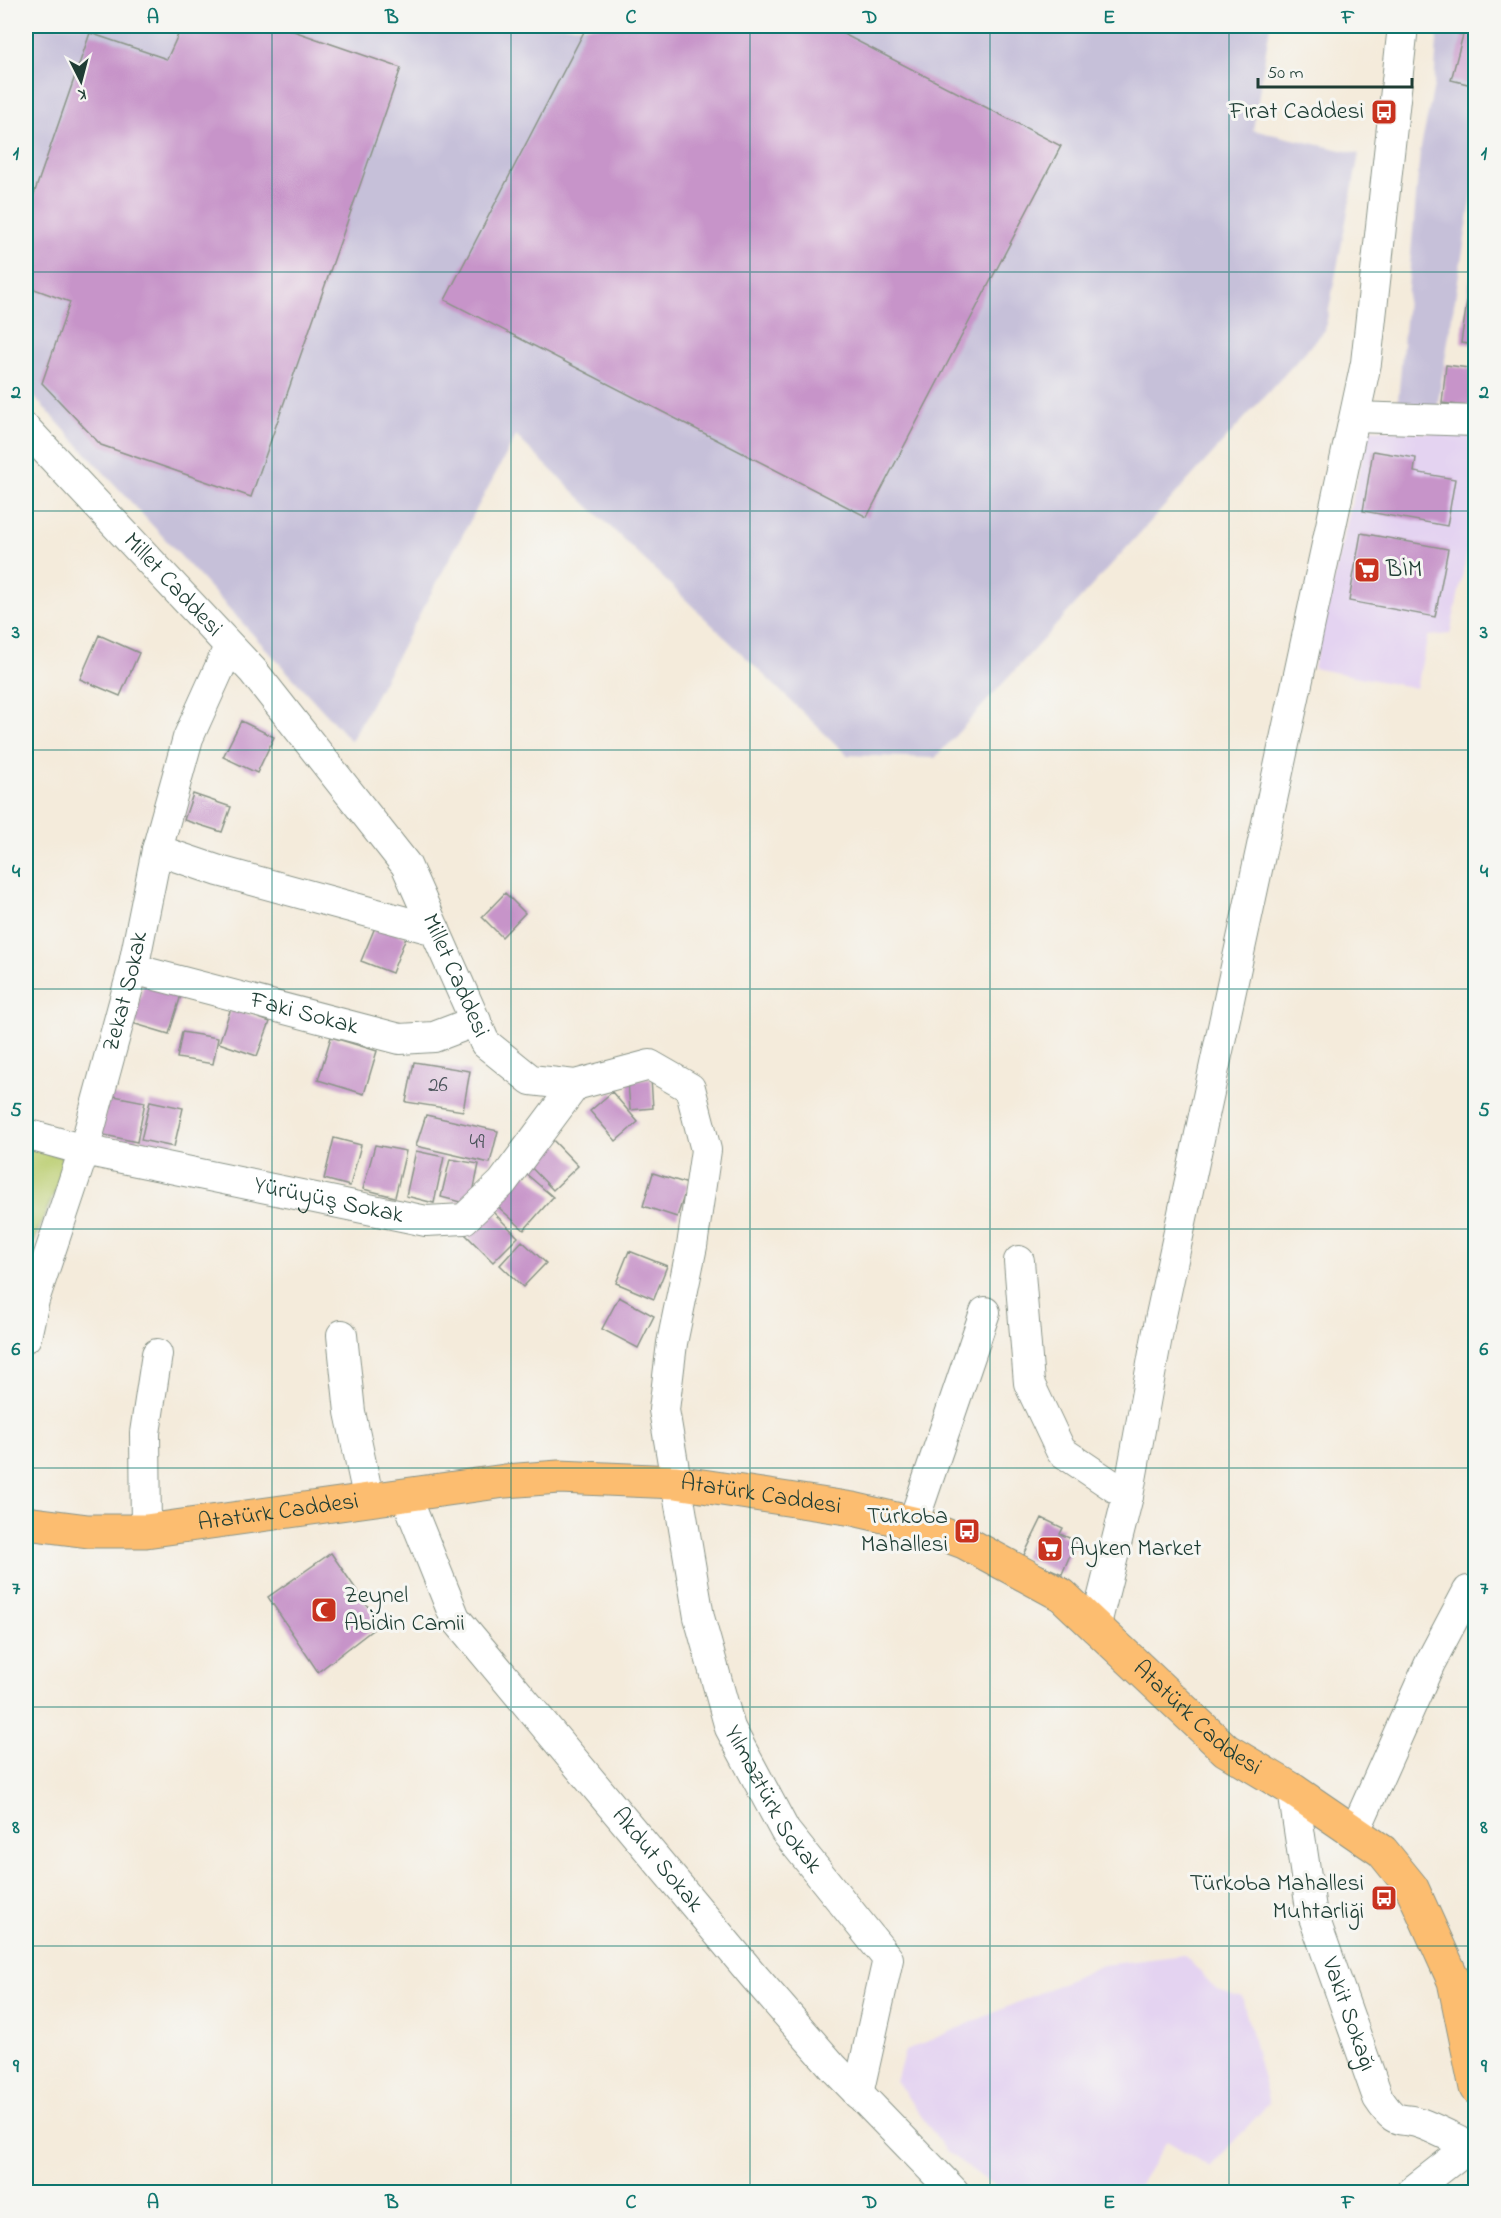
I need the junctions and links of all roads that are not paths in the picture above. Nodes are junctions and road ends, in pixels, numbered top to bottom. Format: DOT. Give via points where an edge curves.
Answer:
graph roads {
  1 [pos="1402,26"];
  2 [pos="1355,417"];
  3 [pos="1476,421"];
  4 [pos="26,429"];
  5 [pos="229,647"];
  6 [pos="158,850"];
  7 [pos="435,930"];
  8 [pos="133,969"];
  9 [pos="476,1021"];
  10 [pos="575,1085"];
  11 [pos="26,1134"];
  12 [pos="84,1150"];
  13 [pos="1019,1261"];
  14 [pos="985,1312"];
  15 [pos="342,1335"];
  16 [pos="26,1337"];
  17 [pos="157,1354"];
  18 [pos="676,1482"];
  19 [pos="406,1496"];
  20 [pos="1128,1496"];
  21 [pos="369,1501"];
  22 [pos="26,1523"];
  23 [pos="913,1523"];
  24 [pos="146,1531"];
  25 [pos="1473,1589"];
  26 [pos="1095,1628"];
  27 [pos="1293,1790"];
  28 [pos="1355,1832"];
  29 [pos="1476,2088"];
  30 [pos="858,2094"];
  31 [pos="1473,2145"];
  32 [pos="954,2193"];
  33 [pos="1411,2193"];
  1 -- 2 [label="street" via="1366,363"];
  2 -- 3 [label="street"];
  2 -- 20 [label="street" via="1160,1320"];
  4 -- 5 [label="street, Millet Caddesi"];
  5 -- 6 [label="street, Zekat Sokak" via="188,738"];
  5 -- 7 [label="street, Millet Caddesi" via="253,671 406,865"];
  6 -- 7 [label="street" via="219,871"];
  6 -- 8 [label="street, Zekat Sokak"];
  7 -- 9 [label="street, Millet Caddesi"];
  8 -- 9 [label="street, Faki Sokak" via="400,1039 434,1037"];
  8 -- 12 [label="street, Zekat Sokak"];
  9 -- 10 [label="street, Millet Caddesi" via="485,1043 531,1080"];
  10 -- 12 [label="street, Yürüyüş Sokak" via="502,1183 464,1219 426,1221"];
  10 -- 18 [label="street, Millet Caddesi" via="650,1065 690,1088 706,1150 664,1410"];
  11 -- 12 [label="street, Yürüyüş Sokak"];
  12 -- 16 [label="street, Zekat Sokak" via="34,1300"];
  13 -- 20 [label="street" via="1029,1383 1061,1451"];
  14 -- 23 [label="street"];
  15 -- 21 [label="street" via="350,1412"];
  17 -- 24 [label="street" via="145,1433"];
  18 -- 19 [label="main road, Atatürk Caddesi" via="559,1477"];
  18 -- 23 [label="main road, Atatürk Caddesi" via="853,1509"];
  18 -- 30 [label="street, Yılmaztürk Sokak" via="699,1617 730,1728 785,1831 888,1959"];
  19 -- 21 [label="main road, Atatürk Caddesi"];
  19 -- 30 [label="street, Akdut Sokak" via="455,1618 752,1974"];
  20 -- 26 [label="street"];
  21 -- 24 [label="main road, Atatürk Caddesi"];
  22 -- 24 [label="main road, Atatürk Caddesi" via="88,1531"];
  23 -- 26 [label="main road, Atatürk Caddesi" via="964,1542 1062,1595"];
  25 -- 28 [label="street" via="1430,1663"];
  26 -- 27 [label="main road, Atatürk Caddesi" via="1226,1750"];
  27 -- 28 [label="main road, Atatürk Caddesi"];
  27 -- 31 [label="street, Vakit Sokağı" via="1311,1910 1378,2098 1400,2122 1422,2124"];
  28 -- 29 [label="main road, Atatürk Caddesi" via="1382,1851 1412,1888 1454,1981"];
  30 -- 32 [label="street, Akdut Sokak"];
  31 -- 33 [label="street"];
}
